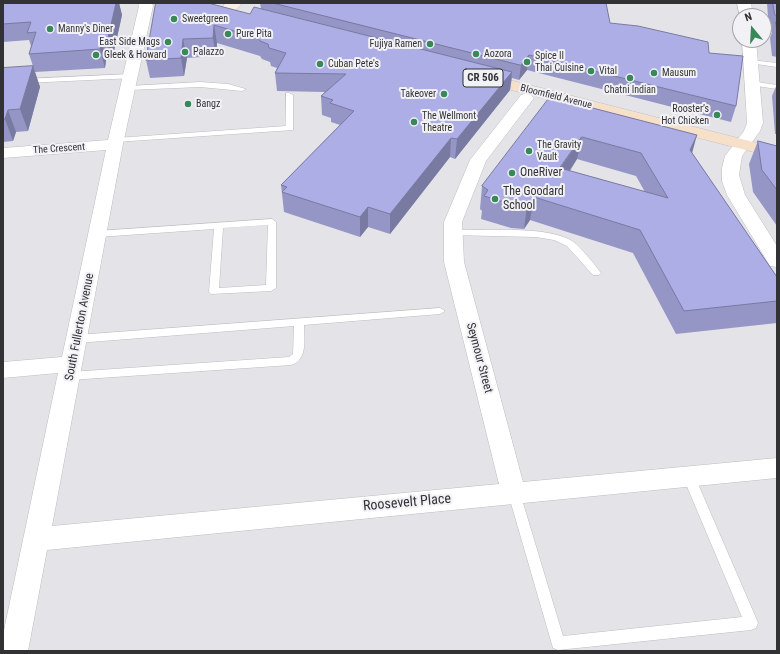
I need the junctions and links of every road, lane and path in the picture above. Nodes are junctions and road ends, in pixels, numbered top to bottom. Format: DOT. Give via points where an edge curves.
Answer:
graph roads {
  1 [pos="145,3"];
  2 [pos="224,7"];
  3 [pos="246,17"];
  4 [pos="750,48"];
  5 [pos="751,62"];
  6 [pos="777,65"];
  7 [pos="471,75"];
  8 [pos="3,82"];
  9 [pos="130,82"];
  10 [pos="753,83"];
  11 [pos="777,87"];
  12 [pos="242,89"];
  13 [pos="289,95"];
  14 [pos="526,98"];
  15 [pos="116,142"];
  16 [pos="742,144"];
  17 [pos="3,153"];
  18 [pos="777,153"];
  19 [pos="219,225"];
  20 [pos="453,228"];
  21 [pos="98,234"];
  22 [pos="777,261"];
  23 [pos="596,273"];
  24 [pos="440,311"];
  25 [pos="299,322"];
  26 [pos="77,339"];
  27 [pos="3,370"];
  28 [pos="71,370"];
  29 [pos="777,468"];
  30 [pos="688,477"];
  31 [pos="514,493"];
  32 [pos="37,538"];
  33 [pos="14,651"];
  1 -- 9 [label="street, South Fullerton Avenue"];
  2 -- 3 [label="main road"];
  4 -- 5 [label="street"];
  5 -- 6 [label="lane"];
  5 -- 10 [label="street"];
  7 -- 16 [label="main road, Bloomfield Avenue / CR 506"];
  8 -- 9 [label="lane"];
  9 -- 12 [label="lane" via="229,86"];
  9 -- 15 [label="street, South Fullerton Avenue"];
  10 -- 11 [label="lane"];
  10 -- 16 [label="street" via="754,129"];
  13 -- 15 [label="lane" via="290,128"];
  14 -- 20 [label="street" via="478,160"];
  15 -- 17 [label="street, The Crescent"];
  15 -- 21 [label="street, South Fullerton Avenue"];
  16 -- 18 [label="main road, Bloomfield Avenue / CR 506"];
  16 -- 22 [label="street" via="730,165 731,185"];
  19 -- 19 [label="lane" via="272,222 271,288 214,292"];
  19 -- 21 [label="lane"];
  20 -- 23 [label="lane" via="556,237 570,244"];
  20 -- 31 [label="street, Seymour Street" via="454,262"];
  21 -- 26 [label="street, South Fullerton Avenue"];
  24 -- 25 [label="lane"];
  25 -- 26 [label="lane"];
  25 -- 28 [label="lane" via="298,354 296,359 290,361"];
  26 -- 28 [label="street, South Fullerton Avenue"];
  27 -- 28 [label="street"];
  28 -- 32 [label="street, South Fullerton Avenue"];
  29 -- 30 [label="street, Roosevelt Place"];
  30 -- 31 [label="street, Roosevelt Place"];
  30 -- 31 [label="lane" via="750,623 558,643"];
  31 -- 32 [label="street, Roosevelt Place"];
  32 -- 33 [label="street, South Fullerton Avenue"];
}
